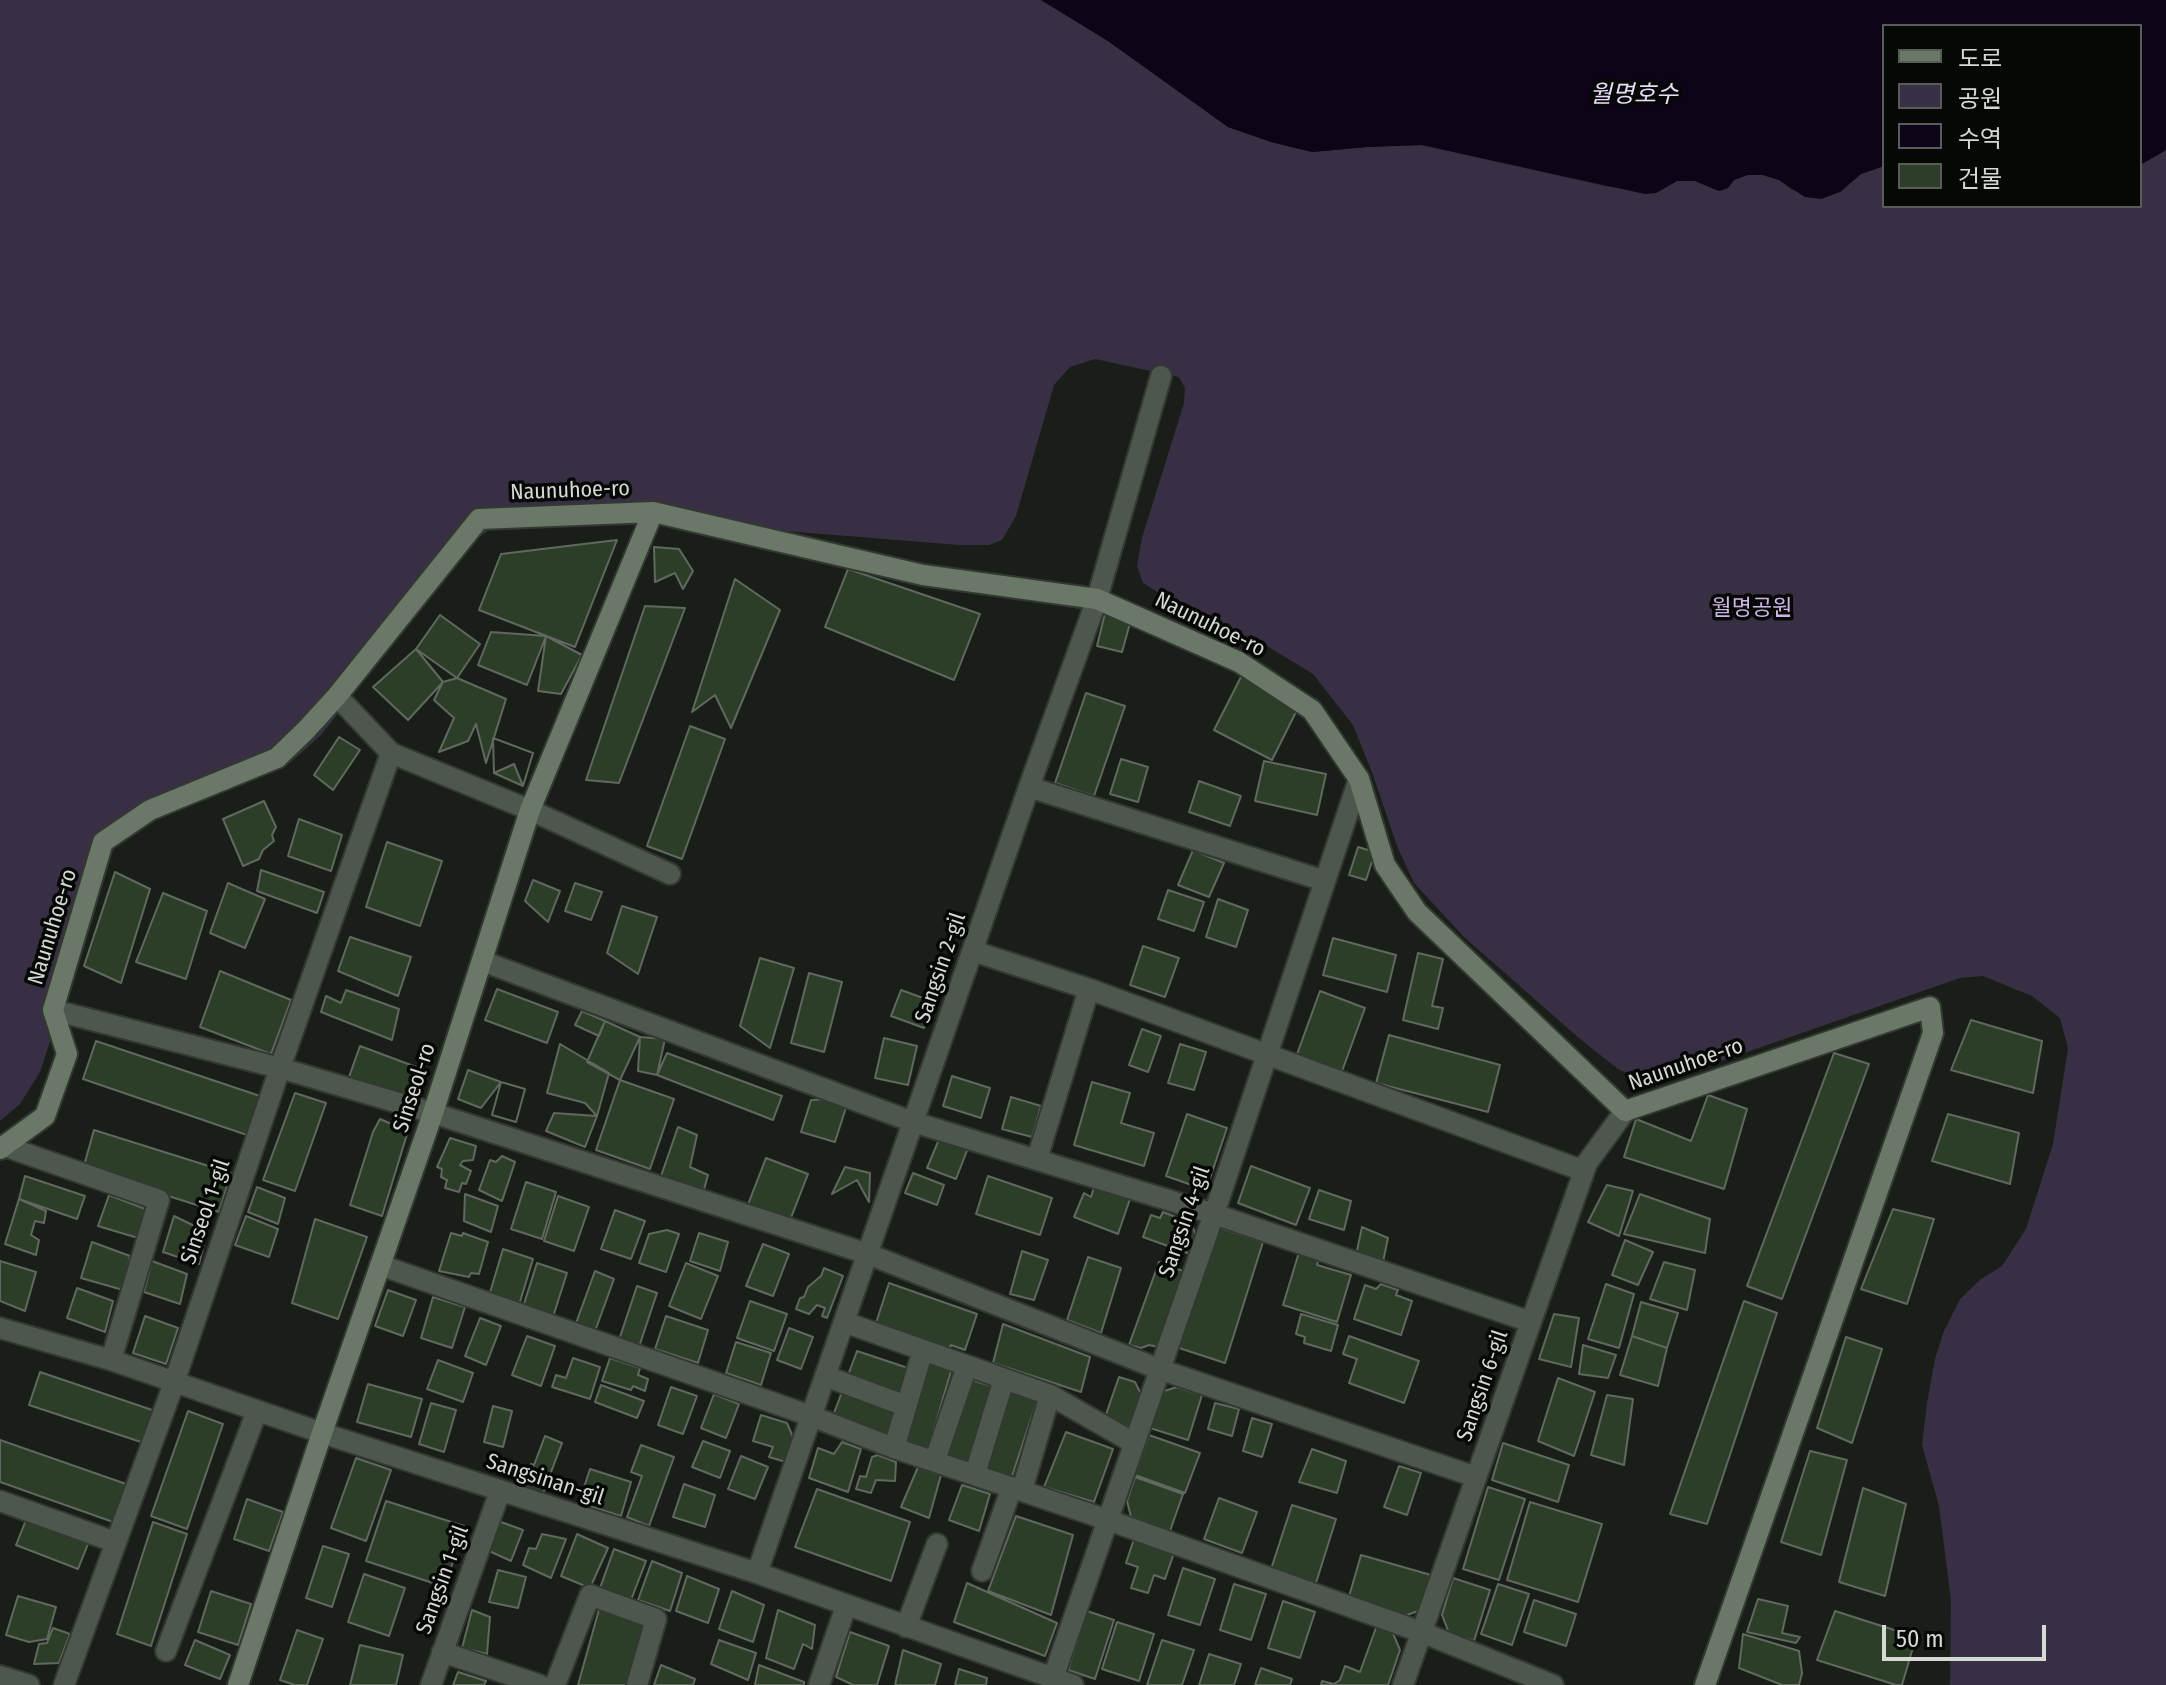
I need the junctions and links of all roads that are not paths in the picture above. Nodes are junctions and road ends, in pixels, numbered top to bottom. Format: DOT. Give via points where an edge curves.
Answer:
graph roads {
  1 [pos="1161,376"];
  2 [pos="653,512"];
  3 [pos="1097,599"];
  4 [pos="337,696"];
  5 [pos="391,753"];
  6 [pos="1359,779"];
  7 [pos="1029,787"];
  8 [pos="530,810"];
  9 [pos="670,874"];
  10 [pos="1325,881"];
  11 [pos="973,951"];
  12 [pos="482,961"];
  13 [pos="1089,989"];
  14 [pos="53,1010"];
  15 [pos="1266,1054"];
  16 [pos="280,1068"];
  17 [pos="1625,1111"];
  18 [pos="433,1113"];
  19 [pos="913,1122"];
  20 [pos="2,1148"];
  21 [pos="1037,1159"];
  22 [pos="1584,1171"];
  23 [pos="1214,1214"];
  24 [pos="868,1254"];
  25 [pos="380,1265"];
  26 [pos="844,1322"];
  27 [pos="1531,1322"];
  28 [pos="0,1328"];
  29 [pos="923,1350"];
  30 [pos="111,1360"];
  31 [pos="967,1366"];
  32 [pos="1159,1369"];
  33 [pos="825,1376"];
  34 [pos="1004,1379"];
  35 [pos="174,1383"];
  36 [pos="1050,1395"];
  37 [pos="906,1406"];
  38 [pos="257,1411"];
  39 [pos="811,1416"];
  40 [pos="322,1433"];
  41 [pos="1134,1443"];
  42 [pos="894,1448"];
  43 [pos="935,1460"];
  44 [pos="975,1474"];
  45 [pos="1476,1477"];
  46 [pos="1017,1488"];
  47 [pos="500,1491"];
  48 [pos="0,1501"];
  49 [pos="1108,1520"];
  50 [pos="115,1542"];
  51 [pos="937,1544"];
  52 [pos="982,1571"];
  53 [pos="757,1573"];
  54 [pos="846,1606"];
  55 [pos="906,1627"];
  56 [pos="1421,1632"];
  57 [pos="166,1651"];
  58 [pos="442,1652"];
  59 [pos="0,1676"];
  60 [pos="1063,1682"];
  61 [pos="29,1685"];
  62 [pos="64,1685"];
  63 [pos="238,1685"];
  64 [pos="431,1685"];
  65 [pos="540,1685"];
  66 [pos="555,1685"];
  67 [pos="637,1685"];
  68 [pos="819,1685"];
  69 [pos="1403,1685"];
  70 [pos="1553,1685"];
  71 [pos="1705,1685"];
  1 -- 3 [label="street, Sangsin 2-gil"];
  2 -- 3 [label="street, Naunuhoe-ro" via="923,575"];
  2 -- 4 [label="street, Naunuhoe-ro" via="479,519"];
  2 -- 8 [label="street, Sinseol-ro"];
  3 -- 6 [label="street, Naunuhoe-ro" via="1239,662 1312,710"];
  3 -- 7 [label="street, Sangsin 2-gil"];
  4 -- 5 [label="street"];
  4 -- 14 [label="street, Naunuhoe-ro" via="277,758 150,810 103,842"];
  5 -- 8 [label="street"];
  5 -- 16 [label="street, Sinseol 1-gil"];
  6 -- 10 [label="street, Sangsin 4-gil"];
  6 -- 17 [label="street, Naunuhoe-ro" via="1385,865 1417,912"];
  7 -- 10 [label="street"];
  7 -- 11 [label="street, Sangsin 2-gil"];
  8 -- 9 [label="street"];
  8 -- 12 [label="street, Sinseol-ro"];
  10 -- 15 [label="street, Sangsin 4-gil"];
  11 -- 13 [label="street"];
  11 -- 19 [label="street, Sangsin 2-gil"];
  12 -- 18 [label="street, Sinseol-ro"];
  12 -- 19 [label="street"];
  13 -- 15 [label="street"];
  13 -- 21 [label="street"];
  14 -- 16 [label="street"];
  14 -- 20 [label="street, Naunuhoe-ro" via="67,1054 45,1116"];
  15 -- 22 [label="street"];
  15 -- 23 [label="street, Sangsin 4-gil"];
  16 -- 18 [label="street"];
  16 -- 35 [label="street, Sinseol 1-gil"];
  17 -- 22 [label="street, Sangsin 6-gil"];
  17 -- 71 [label="street, Naunuhoe-ro" via="1930,1007 1933,1033"];
  18 -- 24 [label="street"];
  18 -- 25 [label="street, Sinseol-ro"];
  19 -- 21 [label="street"];
  19 -- 24 [label="street, Sangsin 2-gil"];
  20 -- 30 [label="street" via="159,1200"];
  21 -- 23 [label="street"];
  22 -- 27 [label="street, Sangsin 6-gil"];
  23 -- 27 [label="street"];
  23 -- 32 [label="street, Sangsin 4-gil"];
  24 -- 26 [label="street, Sangsin 2-gil"];
  24 -- 32 [label="street"];
  25 -- 39 [label="street"];
  25 -- 40 [label="street, Sinseol-ro"];
  26 -- 29 [label="street"];
  26 -- 33 [label="street, Sangsin 2-gil"];
  27 -- 45 [label="street, Sangsin 6-gil"];
  28 -- 30 [label="street, Sangsinan-gil"];
  29 -- 31 [label="street"];
  29 -- 37 [label="street"];
  30 -- 35 [label="street, Sangsinan-gil"];
  31 -- 34 [label="street"];
  31 -- 43 [label="street"];
  32 -- 41 [label="street, Sangsin 4-gil"];
  32 -- 45 [label="street"];
  33 -- 37 [label="street"];
  33 -- 39 [label="street, Sangsin 2-gil"];
  34 -- 36 [label="street"];
  34 -- 44 [label="street"];
  35 -- 38 [label="street, Sangsinan-gil"];
  35 -- 50 [label="street, Sinseol 1-gil"];
  36 -- 41 [label="street"];
  36 -- 46 [label="street"];
  37 -- 42 [label="street"];
  38 -- 40 [label="street, Sangsinan-gil"];
  38 -- 57 [label="street"];
  39 -- 42 [label="street"];
  39 -- 53 [label="street, Sangsin 2-gil"];
  40 -- 47 [label="street, Sangsinan-gil"];
  40 -- 63 [label="street, Sinseol-ro"];
  41 -- 49 [label="street, Sangsin 4-gil"];
  42 -- 43 [label="street"];
  43 -- 44 [label="street"];
  44 -- 46 [label="street"];
  45 -- 56 [label="street, Sangsin 6-gil"];
  46 -- 49 [label="street"];
  46 -- 52 [label="street"];
  47 -- 53 [label="street, Sangsinan-gil"];
  47 -- 58 [label="street, Sangsin 1-gil"];
  48 -- 50 [label="street"];
  49 -- 56 [label="street"];
  49 -- 60 [label="street, Sangsin 4-gil"];
  50 -- 62 [label="street, Sinseol 1-gil"];
  51 -- 55 [label="street"];
  53 -- 54 [label="street, Sangsinan-gil"];
  54 -- 55 [label="street, Sangsinan-gil"];
  54 -- 68 [label="street"];
  55 -- 60 [label="street, Sangsinan-gil"];
  56 -- 69 [label="street, Sangsin 6-gil"];
  56 -- 70 [label="street"];
  58 -- 64 [label="street, Sangsin 1-gil"];
  58 -- 65 [label="street"];
  59 -- 61 [label="street"];
  66 -- 67 [label="street" via="590,1595 656,1619"];
}
